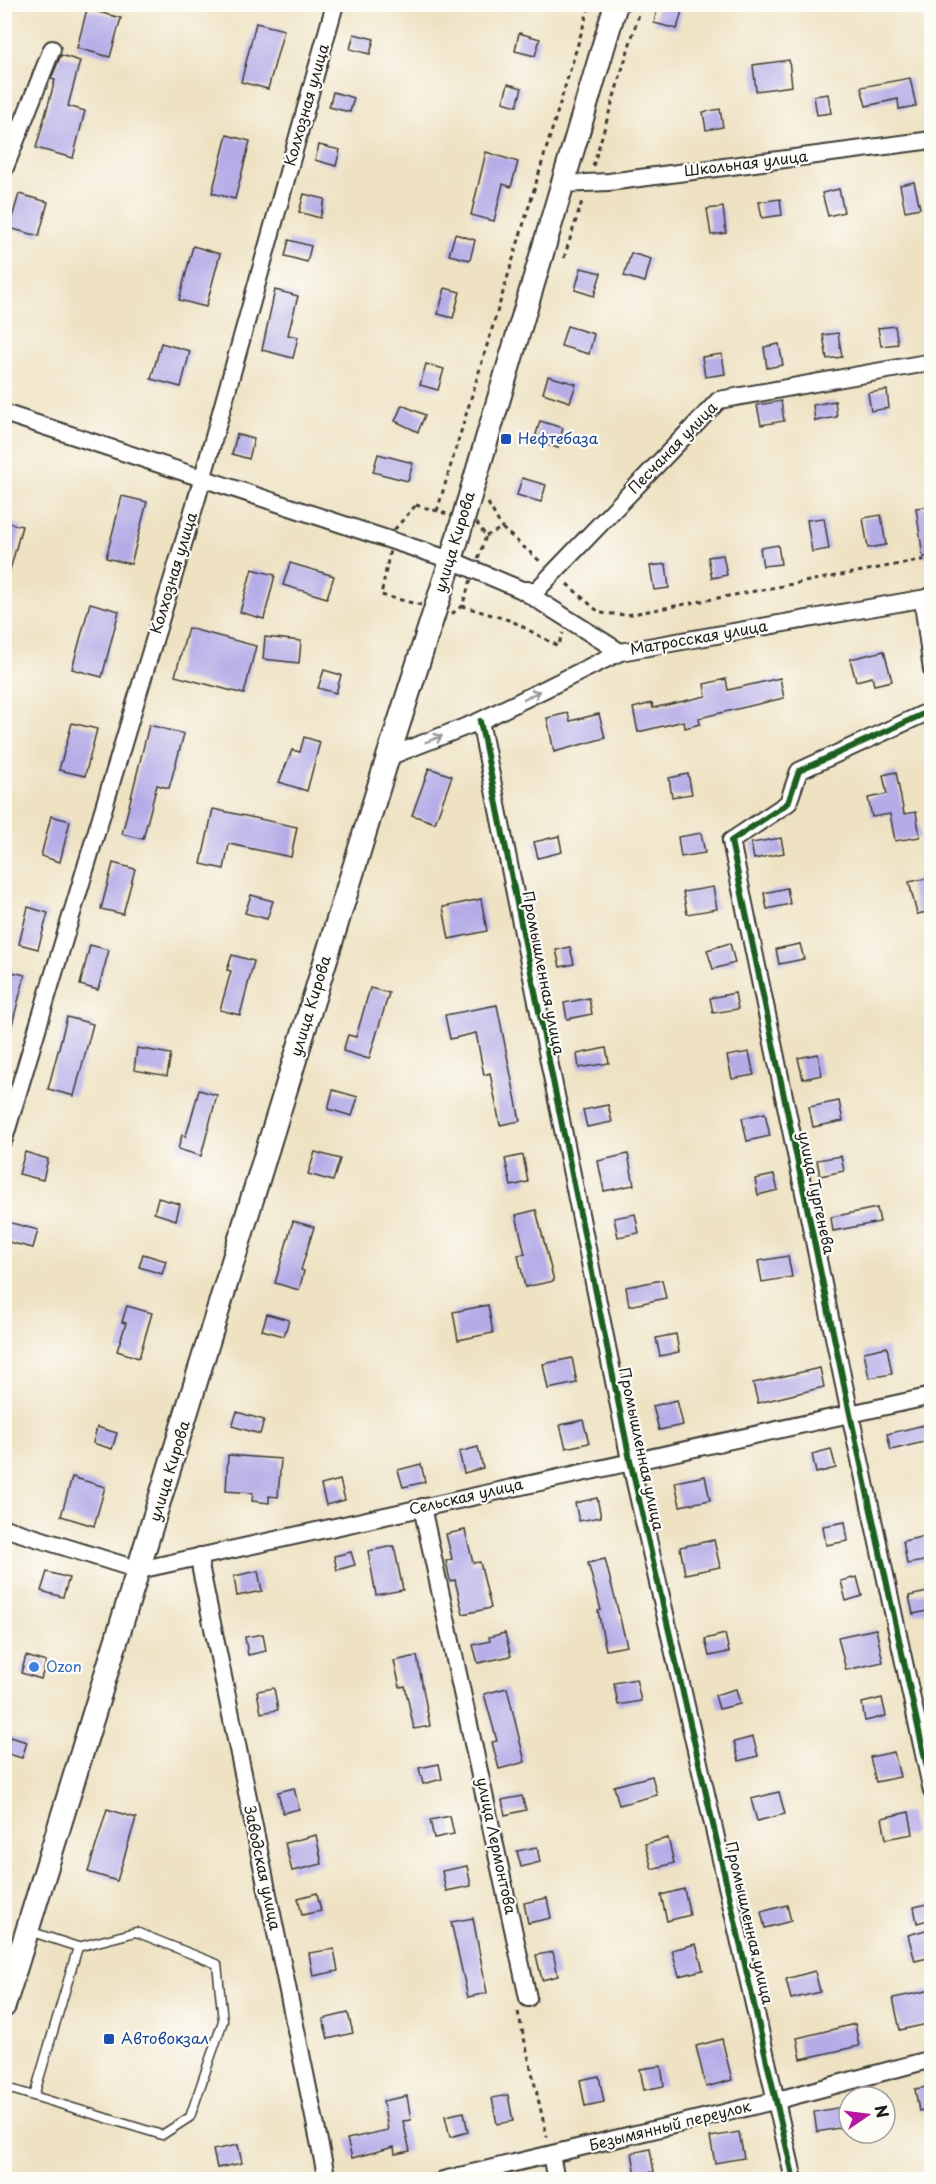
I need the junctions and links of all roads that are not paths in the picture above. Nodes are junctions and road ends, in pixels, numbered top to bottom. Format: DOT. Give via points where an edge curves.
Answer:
graph roads {
  1 [pos="335,4"];
  2 [pos="616,4"];
  3 [pos="52,49"];
  4 [pos="932,140"];
  5 [pos="4,170"];
  6 [pos="561,184"];
  7 [pos="932,362"];
  8 [pos="4,413"];
  9 [pos="201,479"];
  10 [pos="451,560"];
  11 [pos="522,590"];
  12 [pos="930,597"];
  13 [pos="620,652"];
  14 [pos="932,670"];
  15 [pos="932,710"];
  16 [pos="480,721"];
  17 [pos="388,757"];
  18 [pos="4,1139"];
  19 [pos="932,1396"];
  20 [pos="850,1414"];
  21 [pos="630,1461"];
  22 [pos="422,1507"];
  23 [pos="4,1528"];
  24 [pos="200,1556"];
  25 [pos="139,1570"];
  26 [pos="932,1791"];
  27 [pos="28,1930"];
  28 [pos="78,1947"];
  29 [pos="528,1998"];
  30 [pos="4,2006"];
  31 [pos="932,2059"];
  32 [pos="4,2087"];
  33 [pos="34,2096"];
  34 [pos="778,2100"];
  35 [pos="551,2155"];
  36 [pos="327,2180"];
  37 [pos="443,2180"];
  38 [pos="556,2180"];
  39 [pos="794,2180"];
  1 -- 9 [label="street, Колхозная улица"];
  2 -- 6 [label="main road, улица Кирова"];
  3 -- 5 [label="street"];
  4 -- 6 [label="street, Школьная улица"];
  6 -- 10 [label="main road, улица Кирова"];
  7 -- 11 [label="street, Песчаная улица" via="719,400 537,590"];
  8 -- 9 [label="street, Матросская улица"];
  9 -- 10 [label="street, Матросская улица"];
  9 -- 18 [label="street, Колхозная улица"];
  10 -- 11 [label="street, Матросская улица"];
  10 -- 17 [label="main road, улица Кирова"];
  11 -- 13 [label="street, Матросская улица"];
  12 -- 13 [label="street, Матросская улица"];
  12 -- 14 [label="street" via="924,610"];
  16 -- 13 [label="street, one-way"];
  15 -- 20 [label="street, улица Тургенева" via="799,771 788,803 731,841"];
  17 -- 16 [label="street, one-way"];
  16 -- 21 [label="street, Промышленная улица"];
  17 -- 25 [label="main road, улица Кирова"];
  19 -- 20 [label="street, Сельская улица"];
  20 -- 21 [label="street, Сельская улица"];
  20 -- 26 [label="street, улица Тургенева"];
  21 -- 22 [label="street, Сельская улица"];
  21 -- 34 [label="street, Промышленная улица"];
  22 -- 24 [label="street, Сельская улица"];
  22 -- 29 [label="street, улица Лермонтова"];
  23 -- 25 [label="street"];
  24 -- 25 [label="street, Сельская улица"];
  24 -- 36 [label="street, Заводская улица"];
  25 -- 27 [label="main road, улица Кирова"];
  27 -- 28 [label="lane"];
  27 -- 30 [label="main road, улица Кирова"];
  28 -- 33 [label="lane"];
  28 -- 33 [label="lane" via="136,1932 217,1964 223,2020 190,2117 162,2134"];
  31 -- 34 [label="street, Безымянный переулок"];
  32 -- 33 [label="lane"];
  34 -- 35 [label="street, Безымянный переулок"];
  34 -- 39 [label="street, Промышленная улица"];
  35 -- 37 [label="street, Безымянный переулок"];
  35 -- 38 [label="street"];
}
